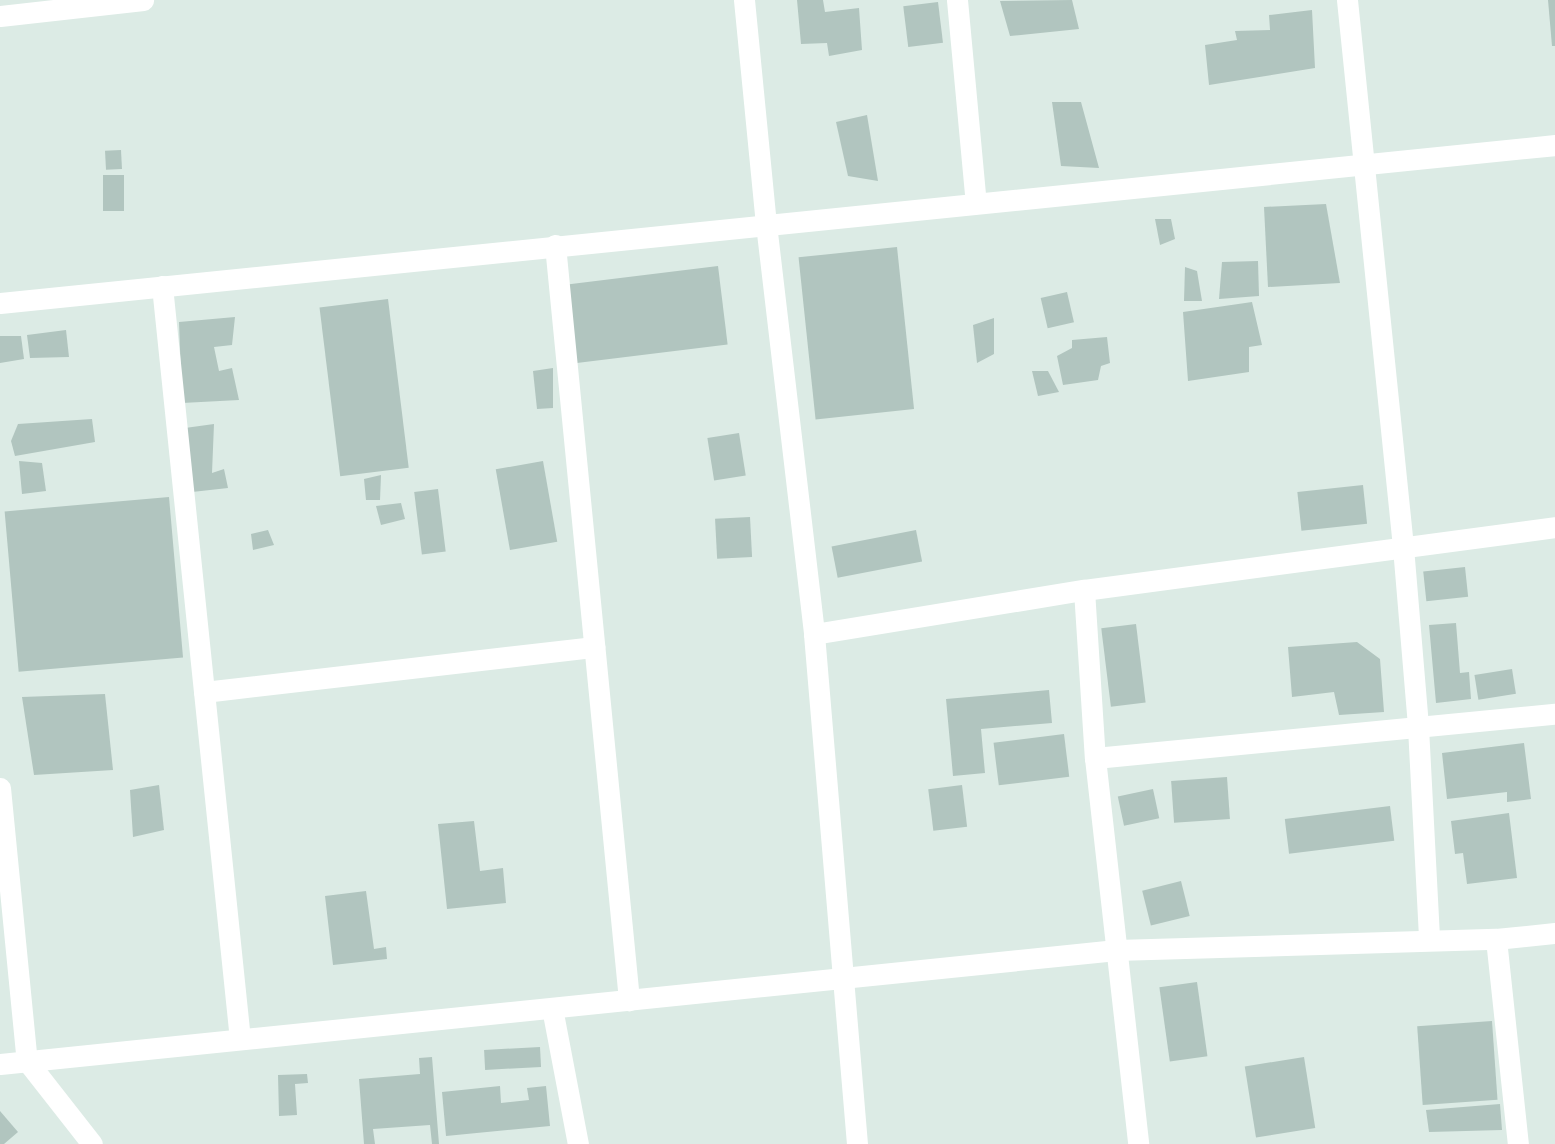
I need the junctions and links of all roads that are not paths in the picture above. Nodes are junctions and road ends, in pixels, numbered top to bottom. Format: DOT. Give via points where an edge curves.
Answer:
graph roads {
  1 [pos="143,0"];
  2 [pos="744,0"];
  3 [pos="957,0"];
  4 [pos="1347,0"];
  5 [pos="0,16"];
  6 [pos="1555,145"];
  7 [pos="1363,164"];
  8 [pos="976,203"];
  9 [pos="766,224"];
  10 [pos="555,245"];
  11 [pos="162,286"];
  12 [pos="0,303"];
  13 [pos="1555,527"];
  14 [pos="1403,547"];
  15 [pos="1084,590"];
  16 [pos="814,634"];
  17 [pos="594,647"];
  18 [pos="204,692"];
  19 [pos="1555,714"];
  20 [pos="1418,727"];
  21 [pos="1095,758"];
  22 [pos="0,788"];
  23 [pos="1555,933"];
  24 [pos="1429,939"];
  25 [pos="1496,939"];
  26 [pos="1116,950"];
  27 [pos="841,978"];
  28 [pos="629,1000"];
  29 [pos="552,1008"];
  30 [pos="240,1039"];
  31 [pos="27,1061"];
  32 [pos="0,1064"];
  33 [pos="92,1144"];
  34 [pos="578,1144"];
  35 [pos="857,1144"];
  36 [pos="1138,1144"];
  37 [pos="1518,1144"];
  1 -- 5 [label="street"];
  2 -- 9 [label="street"];
  3 -- 8 [label="street"];
  4 -- 7 [label="street"];
  6 -- 7 [label="street"];
  7 -- 8 [label="street"];
  7 -- 14 [label="street"];
  8 -- 9 [label="street"];
  9 -- 10 [label="street"];
  9 -- 16 [label="street"];
  10 -- 11 [label="street"];
  10 -- 17 [label="street"];
  11 -- 12 [label="street"];
  11 -- 18 [label="street"];
  13 -- 14 [label="street"];
  14 -- 15 [label="street"];
  14 -- 20 [label="street"];
  15 -- 16 [label="street"];
  15 -- 21 [label="street"];
  16 -- 27 [label="street"];
  17 -- 18 [label="street"];
  17 -- 28 [label="street"];
  18 -- 30 [label="street"];
  19 -- 20 [label="street"];
  20 -- 21 [label="street"];
  20 -- 24 [label="street"];
  21 -- 26 [label="street"];
  22 -- 31 [label="street"];
  23 -- 25 [label="street"];
  24 -- 25 [label="street"];
  24 -- 26 [label="street"];
  25 -- 37 [label="street"];
  26 -- 27 [label="street"];
  26 -- 36 [label="street"];
  27 -- 28 [label="street"];
  27 -- 35 [label="street"];
  28 -- 29 [label="street"];
  29 -- 30 [label="street"];
  29 -- 34 [label="street"];
  30 -- 31 [label="street"];
  31 -- 32 [label="street"];
  31 -- 33 [label="street"];
}
